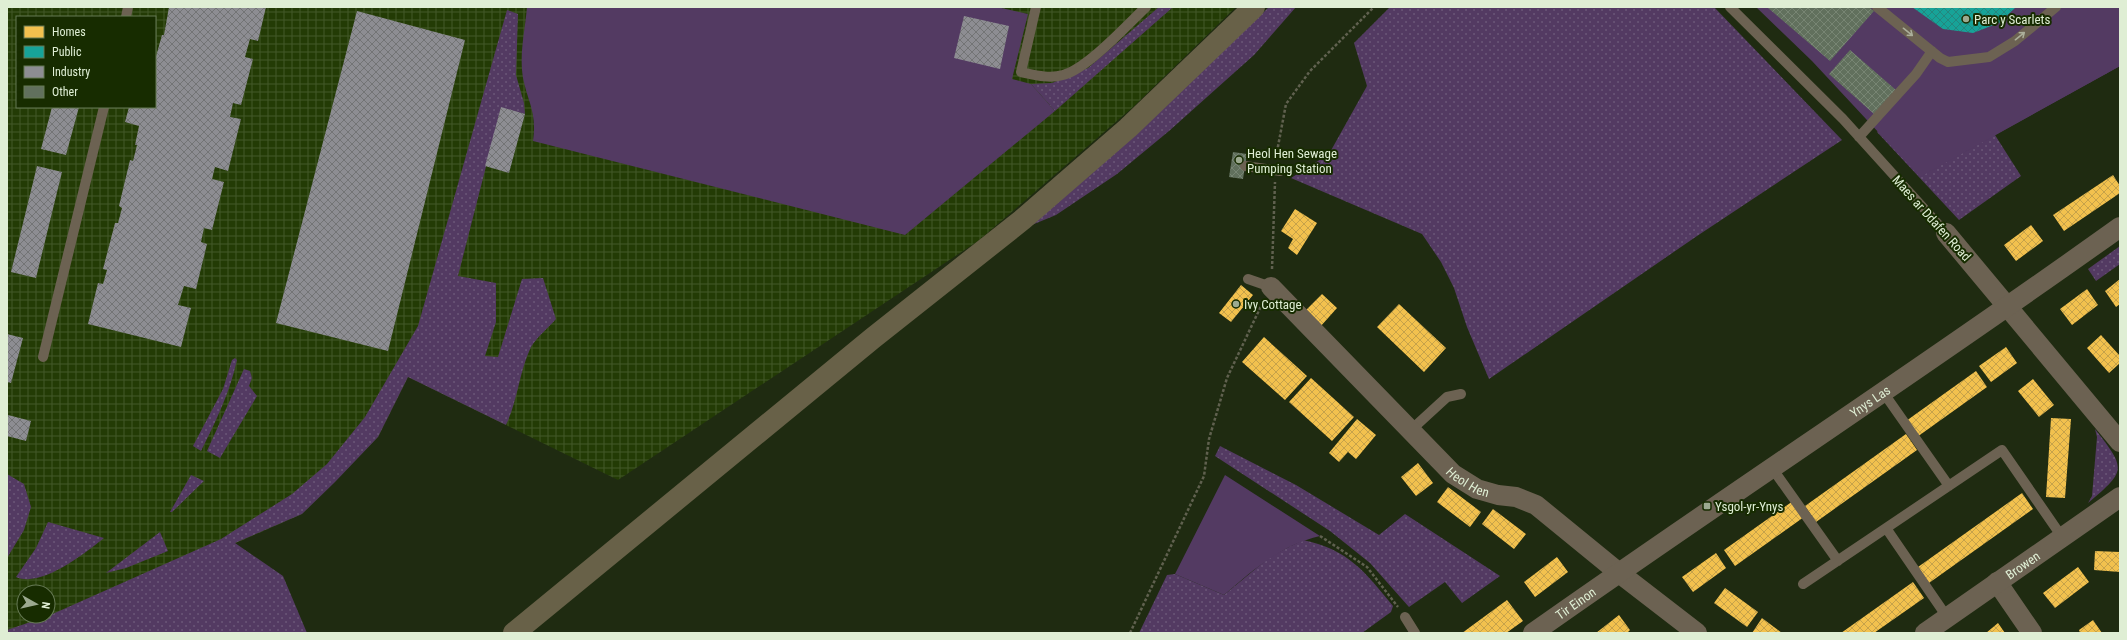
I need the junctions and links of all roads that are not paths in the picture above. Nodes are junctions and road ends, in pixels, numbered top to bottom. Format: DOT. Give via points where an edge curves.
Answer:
graph roads {
  1 [pos="1036,7"];
  2 [pos="1146,7"];
  3 [pos="1254,7"];
  4 [pos="1730,7"];
  5 [pos="1877,7"];
  6 [pos="2056,7"];
  7 [pos="1932,51"];
  8 [pos="104,108"];
  9 [pos="1859,137"];
  10 [pos="1245,166"];
  11 [pos="1278,170"];
  12 [pos="2120,228"];
  13 [pos="1946,232"];
  14 [pos="1248,279"];
  15 [pos="1271,287"];
  16 [pos="2009,306"];
  17 [pos="43,357"];
  18 [pos="1883,392"];
  19 [pos="1461,394"];
  20 [pos="1411,430"];
  21 [pos="2120,442"];
  22 [pos="1772,468"];
  23 [pos="1948,486"];
  24 [pos="2120,496"];
  25 [pos="1886,528"];
  26 [pos="2062,537"];
  27 [pos="1838,561"];
  28 [pos="1618,572"];
  29 [pos="1997,582"];
  30 [pos="1803,584"];
  31 [pos="1405,617"];
  32 [pos="1947,617"];
  33 [pos="514,633"];
  34 [pos="1415,633"];
  35 [pos="1533,633"];
  36 [pos="1697,633"];
  37 [pos="1924,633"];
  38 [pos="2032,633"];
  1 -- 2 [label="lane" via="1021,72 1043,77 1064,75 1085,63"];
  3 -- 33 [label="main road" via="1128,128 1022,220 873,338"];
  4 -- 9 [label="lane, Maes ar Ddafen Road"];
  5 -- 7 [label="lane, one-way"];
  7 -- 6 [label="lane, one-way" via="1948,62 1989,57 2015,41"];
  7 -- 9 [label="lane" via="1916,74"];
  8 -- 17 [label="lane"];
  9 -- 13 [label="lane, Maes ar Ddafen Road"];
  10 -- 11 [label="lane"];
  12 -- 16 [label="street, Ynys Las"];
  13 -- 16 [label="street, Maes ar Ddafen Road"];
  14 -- 15 [label="lane"];
  15 -- 20 [label="street, Heol Hen"];
  16 -- 18 [label="street, Ynys Las"];
  16 -- 21 [label="street, Maes ar Ddafen Road"];
  18 -- 22 [label="street, Ynys Las"];
  18 -- 23 [label="lane"];
  19 -- 20 [label="lane" via="1447,397"];
  20 -- 28 [label="street, Heol Hen" via="1453,474 1477,489 1516,497 1536,505"];
  22 -- 27 [label="lane"];
  22 -- 28 [label="street, Ynys Las"];
  23 -- 25 [label="lane"];
  23 -- 26 [label="lane" via="2002,450"];
  24 -- 26 [label="street, Browen"];
  25 -- 27 [label="lane"];
  25 -- 32 [label="lane"];
  26 -- 29 [label="street, Browen"];
  27 -- 30 [label="lane"];
  28 -- 35 [label="street, Tir Einon"];
  28 -- 36 [label="street, Heol Hen"];
  29 -- 32 [label="street, Browen"];
  29 -- 38 [label="street"];
  31 -- 34 [label="lane"];
  32 -- 37 [label="street, Browen"];
}
